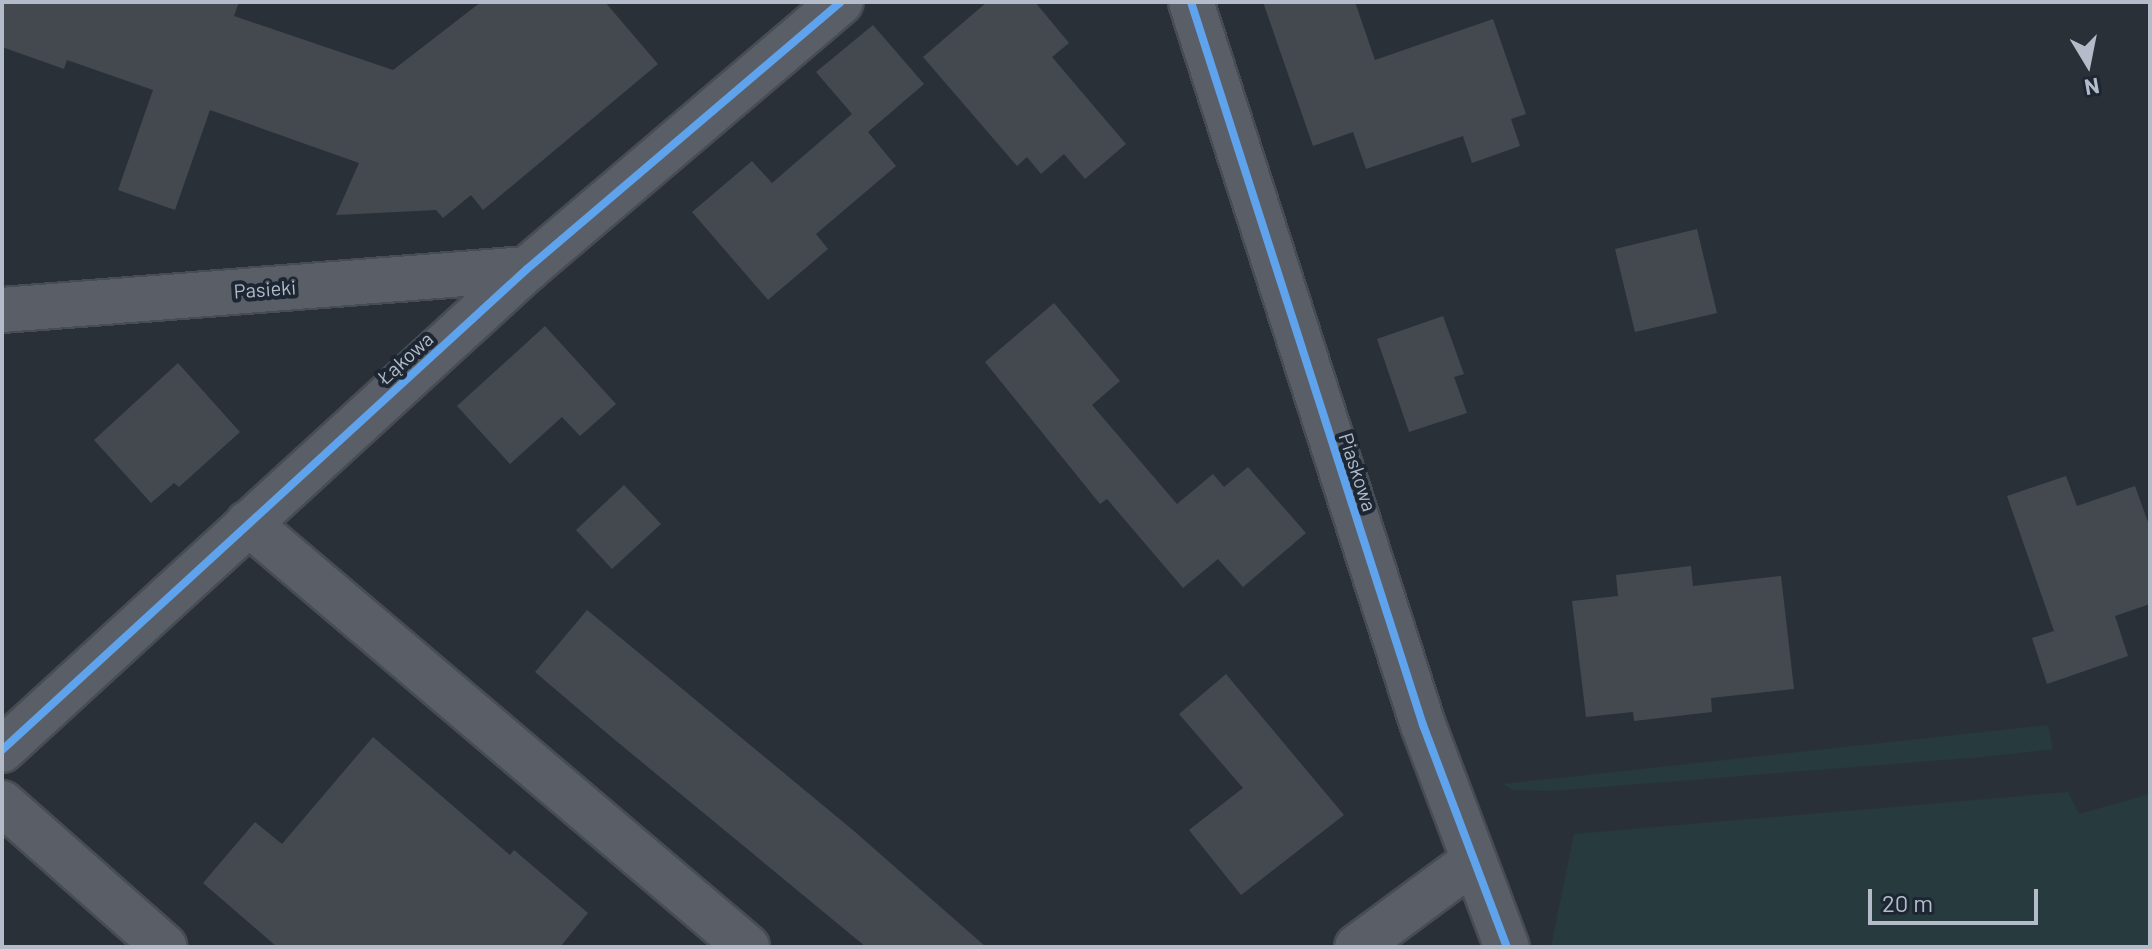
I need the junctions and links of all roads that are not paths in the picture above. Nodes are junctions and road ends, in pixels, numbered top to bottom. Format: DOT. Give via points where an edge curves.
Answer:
graph roads {
  1 [pos="841,2"];
  2 [pos="1191,2"];
  3 [pos="527,269"];
  4 [pos="2,310"];
  5 [pos="248,523"];
  6 [pos="2,750"];
  7 [pos="2,803"];
  8 [pos="1472,862"];
  9 [pos="165,947"];
  10 [pos="747,947"];
  11 [pos="1357,947"];
  12 [pos="1507,947"];
  1 -- 3 [label="street, Łąkowa"];
  2 -- 8 [label="street, Piaskowa" via="1359,531"];
  3 -- 4 [label="street, Pasieki"];
  3 -- 5 [label="street, Łąkowa"];
  5 -- 6 [label="street, Łąkowa"];
  5 -- 10 [label="street"];
  7 -- 9 [label="street"];
  8 -- 11 [label="street"];
  8 -- 12 [label="street, Piaskowa"];
}
